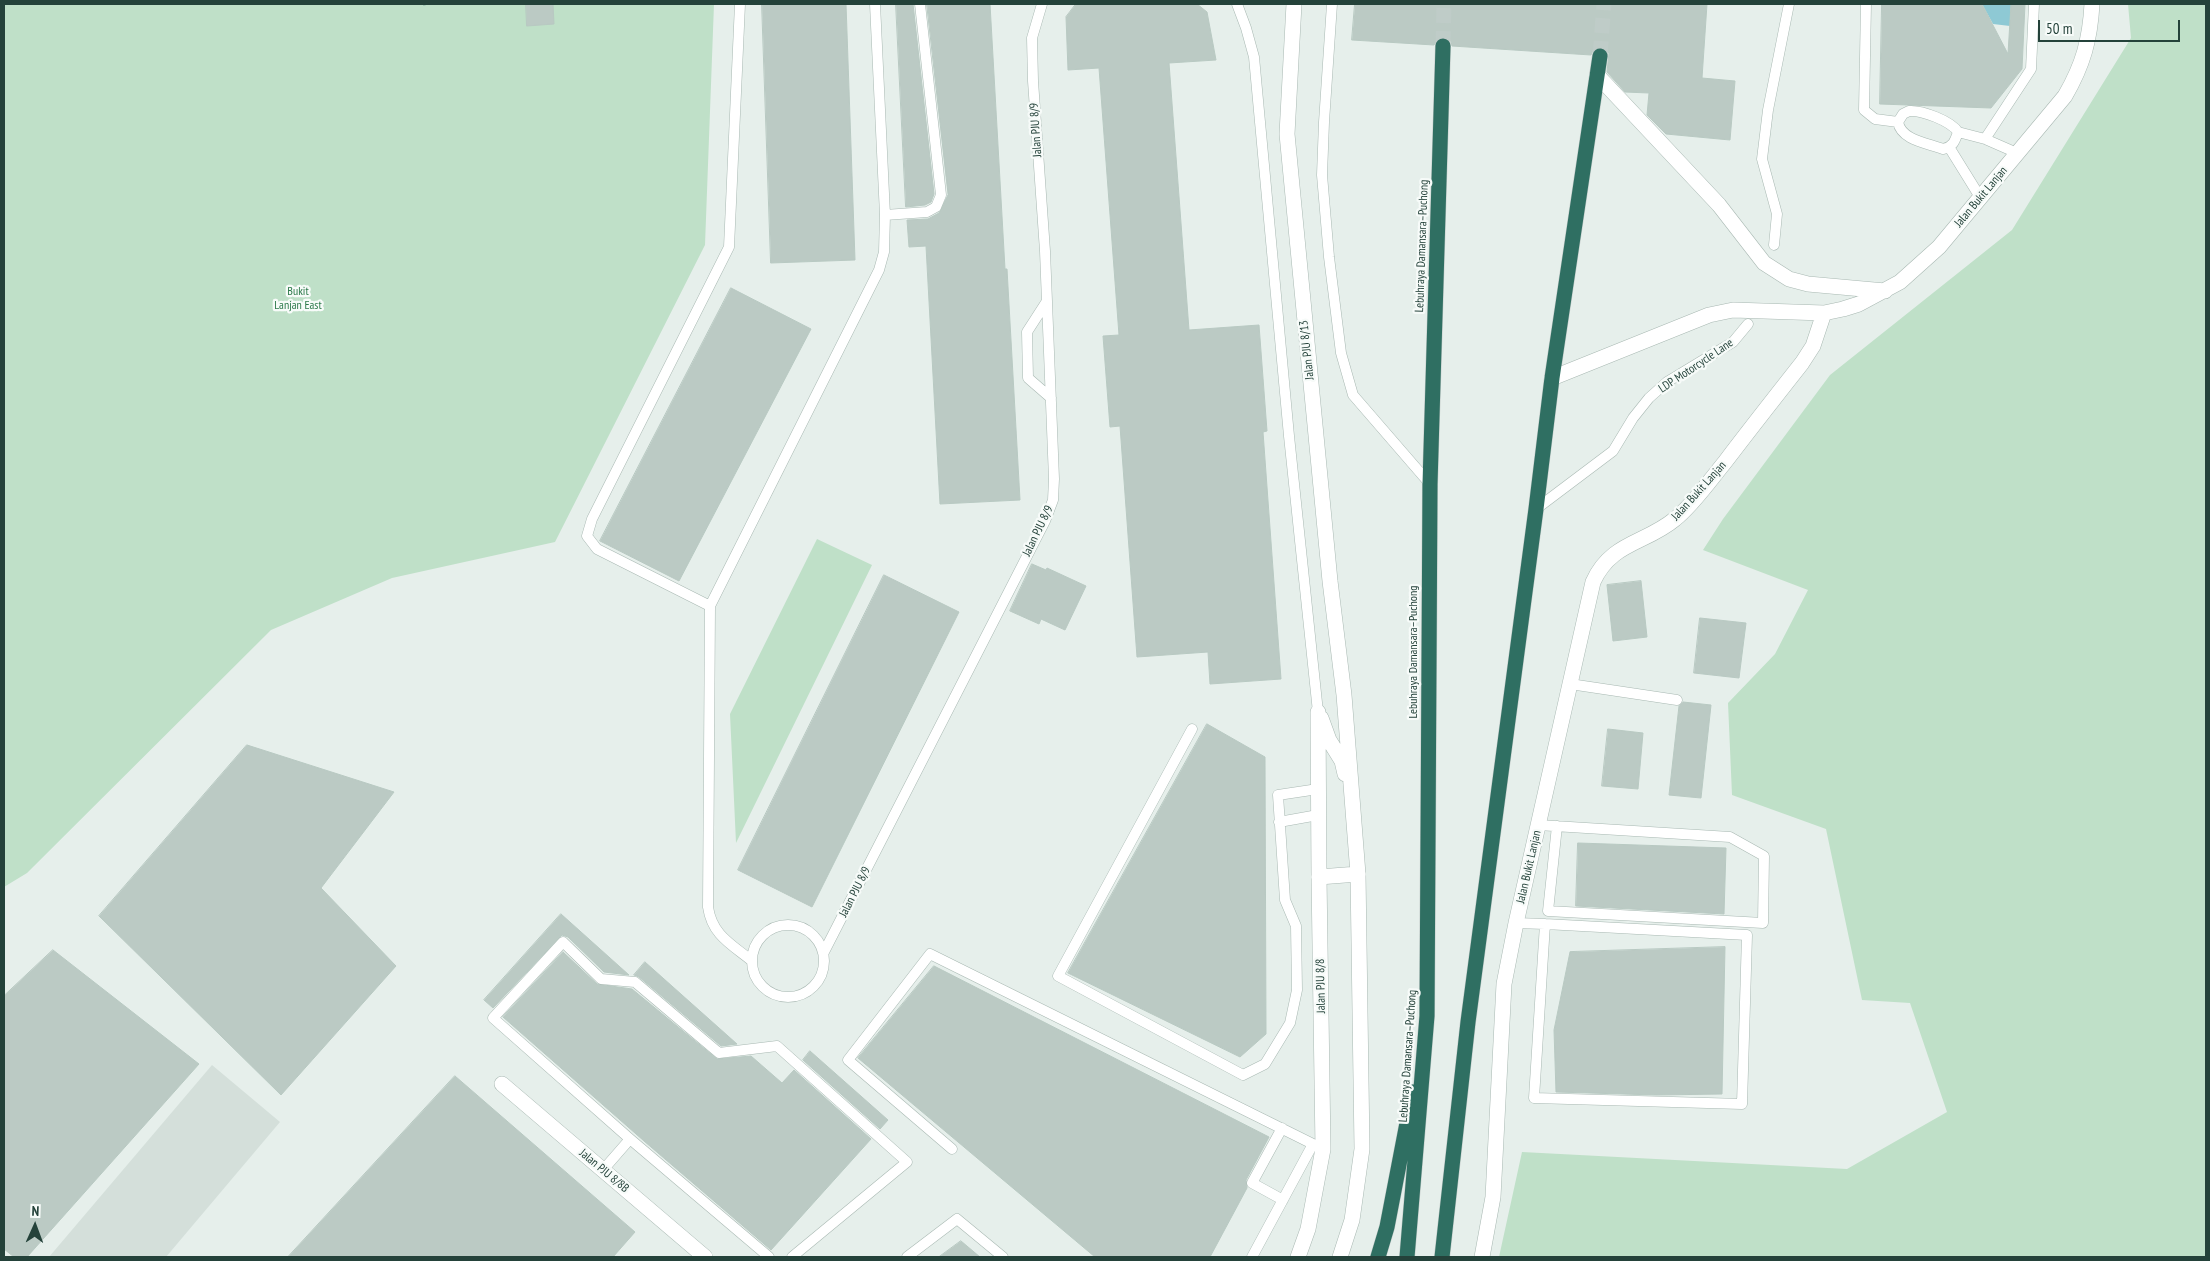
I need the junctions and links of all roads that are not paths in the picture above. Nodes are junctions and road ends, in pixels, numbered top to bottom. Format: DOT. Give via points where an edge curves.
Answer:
graph roads {
  1 [pos="740,4"];
  2 [pos="875,4"];
  3 [pos="920,4"];
  4 [pos="1042,4"];
  5 [pos="1237,4"];
  6 [pos="1294,4"];
  7 [pos="1332,4"];
  8 [pos="1789,4"];
  9 [pos="1866,4"];
  10 [pos="2034,4"];
  11 [pos="2092,4"];
  12 [pos="1442,46"];
  13 [pos="1600,56"];
  14 [pos="1597,75"];
  15 [pos="1898,122"];
  16 [pos="1958,132"];
  17 [pos="1985,139"];
  18 [pos="1949,148"];
  19 [pos="2017,153"];
  20 [pos="1980,197"];
  21 [pos="885,215"];
  22 [pos="1774,245"];
  23 [pos="1886,291"];
  24 [pos="1047,301"];
  25 [pos="1824,312"];
  26 [pos="1748,324"];
  27 [pos="1552,378"];
  28 [pos="1051,398"];
  29 [pos="1430,484"];
  30 [pos="1536,509"];
  31 [pos="710,606"];
  32 [pos="1570,684"];
  33 [pos="1344,695"];
  34 [pos="1677,700"];
  35 [pos="1318,712"];
  36 [pos="1192,729"];
  37 [pos="1329,740"];
  38 [pos="1318,784"];
  39 [pos="1318,815"];
  40 [pos="1354,815"];
  41 [pos="1279,822"];
  42 [pos="1538,825"];
  43 [pos="1557,826"];
  44 [pos="1358,874"];
  45 [pos="1319,877"];
  46 [pos="1516,923"];
  47 [pos="1545,924"];
  48 [pos="824,952"];
  49 [pos="752,961"];
  50 [pos="1427,1016"];
  51 [pos="502,1084"];
  52 [pos="1282,1128"];
  53 [pos="630,1139"];
  54 [pos="1318,1147"];
  55 [pos="952,1149"];
  56 [pos="603,1170"];
  57 [pos="1283,1200"];
  58 [pos="705,1257"];
  59 [pos="769,1257"];
  60 [pos="792,1257"];
  61 [pos="907,1257"];
  62 [pos="1003,1257"];
  63 [pos="1252,1257"];
  64 [pos="1298,1257"];
  65 [pos="1340,1257"];
  66 [pos="1378,1257"];
  67 [pos="1407,1257"];
  68 [pos="1442,1257"];
  69 [pos="1482,1257"];
  1 -- 31 [label="lane" via="729,247 592,519 587,536 597,549"];
  2 -- 21 [label="lane"];
  3 -- 21 [label="lane" via="941,195 936,207 927,212"];
  4 -- 24 [label="lane, Jalan PJU 8/9" via="1032,38 1032,57"];
  5 -- 35 [label="lane" via="1254,57"];
  6 -- 33 [label="street, Jalan PJU 8/13" via="1286,134"];
  7 -- 29 [label="lane" via="1322,175 1341,354 1353,395"];
  8 -- 22 [label="lane" via="1768,110 1762,160 1778,214"];
  9 -- 15 [label="lane" via="1864,110 1875,120"];
  10 -- 17 [label="lane" via="2031,69"];
  11 -- 19 [label="street, Jalan Bukit Lanjan" via="2088,44 2079,72 2065,96"];
  12 -- 29 [label="highway, Lebuhraya Damansara–Puchong"];
  13 -- 14 [label="highway"];
  14 -- 23 [label="street" via="1719,206 1764,263 1789,279 1808,284"];
  14 -- 27 [label="highway"];
  15 -- 16 [label="lane" via="1903,114 1916,110 1953,125"];
  15 -- 18 [label="lane" via="1904,135"];
  16 -- 17 [label="lane"];
  16 -- 18 [label="lane" via="1955,143"];
  17 -- 19 [label="lane"];
  18 -- 20 [label="lane"];
  19 -- 20 [label="street, Jalan Bukit Lanjan"];
  20 -- 23 [label="street, Jalan Bukit Lanjan" via="1939,247"];
  21 -- 31 [label="lane" via="884,252 879,270"];
  23 -- 25 [label="street, Jalan Bukit Lanjan" via="1843,309"];
  24 -- 28 [label="lane, Jalan PJU 8/9"];
  24 -- 28 [label="lane" via="1027,332 1028,378"];
  25 -- 27 [label="street" via="1756,309 1709,315"];
  25 -- 32 [label="street, Jalan Bukit Lanjan" via="1813,346 1802,363 1676,519 1628,544 1599,568"];
  26 -- 30 [label="lane, LDP Motorcycle Lane" via="1733,342 1661,388 1633,418 1614,451"];
  27 -- 30 [label="highway"];
  28 -- 48 [label="lane, Jalan PJU 8/9" via="1053,500 1045,521"];
  29 -- 50 [label="highway, Lebuhraya Damansara–Puchong"];
  30 -- 68 [label="highway" via="1468,1022"];
  31 -- 49 [label="lane" via="708,907 717,933"];
  32 -- 34 [label="lane"];
  32 -- 42 [label="street, Jalan Bukit Lanjan"];
  33 -- 37 [label="street"];
  33 -- 40 [label="street, Jalan PJU 8/13"];
  35 -- 37 [label="street"];
  35 -- 38 [label="street, Jalan PJU 8/8"];
  36 -- 41 [label="lane" via="1058,976 1243,1075 1265,1064 1290,1024 1297,990 1296,926 1285,900"];
  37 -- 38 [label="street"];
  37 -- 40 [label="street" via="1342,761"];
  38 -- 39 [label="street, Jalan PJU 8/8"];
  38 -- 41 [label="lane" via="1278,795"];
  39 -- 41 [label="lane"];
  39 -- 45 [label="street, Jalan PJU 8/8"];
  40 -- 44 [label="street"];
  42 -- 43 [label="lane"];
  42 -- 46 [label="street, Jalan Bukit Lanjan"];
  43 -- 43 [label="lane" via="1730,837 1764,856 1763,923 1548,911"];
  44 -- 45 [label="street"];
  44 -- 65 [label="street" via="1362,1149 1352,1220"];
  45 -- 54 [label="street, Jalan PJU 8/8"];
  46 -- 47 [label="lane"];
  46 -- 69 [label="street, Jalan Bukit Lanjan" via="1504,984 1493,1197"];
  47 -- 47 [label="lane" via="1747,935 1742,1104 1534,1098"];
  48 -- 49 [label="lane" via="811,933 801,927 778,926 759,939"];
  48 -- 49 [label="lane, Jalan PJU 8/9" via="821,976 814,986 792,997 769,992 754,973"];
  50 -- 66 [label="highway" via="1387,1227"];
  50 -- 67 [label="highway, Lebuhraya Damansara–Puchong"];
  51 -- 56 [label="street, Jalan PJU 8/8B"];
  52 -- 54 [label="lane"];
  52 -- 55 [label="lane" via="930,954 848,1060"];
  52 -- 57 [label="lane" via="1252,1183"];
  53 -- 56 [label="lane"];
  53 -- 59 [label="lane"];
  53 -- 60 [label="lane" via="493,1018 562,942 601,979 635,982 719,1052 776,1046 907,1162"];
  54 -- 57 [label="lane"];
  54 -- 64 [label="street, Jalan PJU 8/8" via="1308,1229"];
  56 -- 58 [label="street, Jalan PJU 8/8B"];
  57 -- 63 [label="lane"];
  61 -- 62 [label="lane" via="958,1219"];
}
